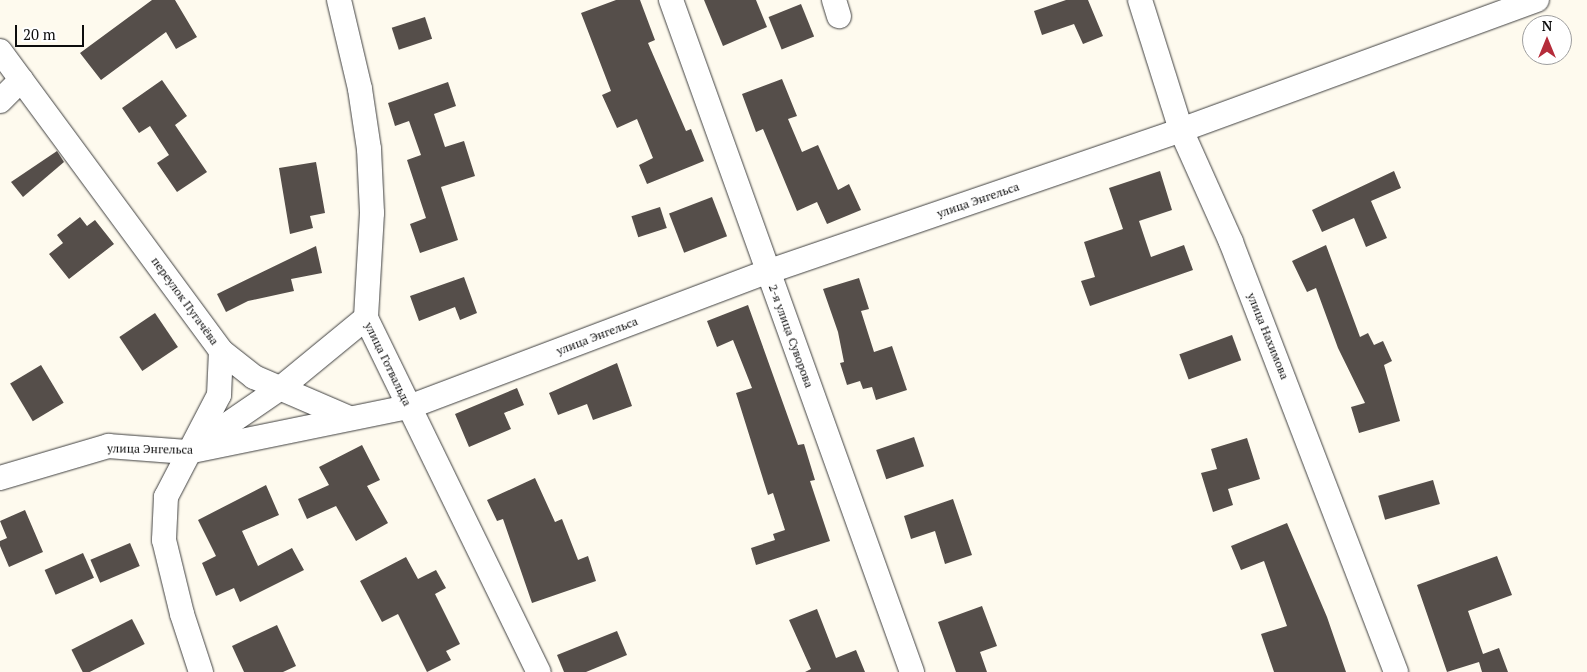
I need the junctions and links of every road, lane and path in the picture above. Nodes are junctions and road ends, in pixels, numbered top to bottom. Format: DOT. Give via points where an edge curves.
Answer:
graph roads {
  1 [pos="338,0"];
  2 [pos="671,0"];
  3 [pos="1140,0"];
  4 [pos="1537,0"];
  5 [pos="0,52"];
  6 [pos="21,80"];
  7 [pos="0,101"];
  8 [pos="1181,130"];
  9 [pos="767,272"];
  10 [pos="366,318"];
  11 [pos="221,351"];
  12 [pos="282,387"];
  13 [pos="409,408"];
  14 [pos="348,418"];
  15 [pos="187,452"];
  16 [pos="0,478"];
  17 [pos="202,672"];
  18 [pos="539,672"];
  19 [pos="912,672"];
  20 [pos="1396,672"];
  1 -- 10 [label="street, улица Готвальда" via="360,89 369,149 372,213"];
  2 -- 9 [label="street, 2-я улица Суворова"];
  3 -- 8 [label="street, улица Нахимова"];
  4 -- 8 [label="street, улица Энгельса"];
  5 -- 6 [label="street, переулок Пугачёва"];
  6 -- 7 [label="street"];
  6 -- 11 [label="street, переулок Пугачёва"];
  8 -- 9 [label="street, улица Энгельса"];
  8 -- 20 [label="street, улица Нахимова" via="1231,242"];
  9 -- 13 [label="street, улица Энгельса"];
  9 -- 19 [label="street, 2-я улица Суворова"];
  10 -- 12 [label="street"];
  10 -- 13 [label="street, улица Готвальда"];
  11 -- 12 [label="street" via="254,377"];
  11 -- 15 [label="street, переулок Пугачёва" via="218,395"];
  12 -- 14 [label="street"];
  12 -- 15 [label="street"];
  13 -- 14 [label="street, улица Энгельса"];
  13 -- 18 [label="street, улица Готвальда"];
  14 -- 15 [label="street, улица Энгельса"];
  15 -- 16 [label="street, улица Энгельса" via="108,446"];
  15 -- 17 [label="street, переулок Пугачёва" via="166,497 164,540 182,614"];
}
